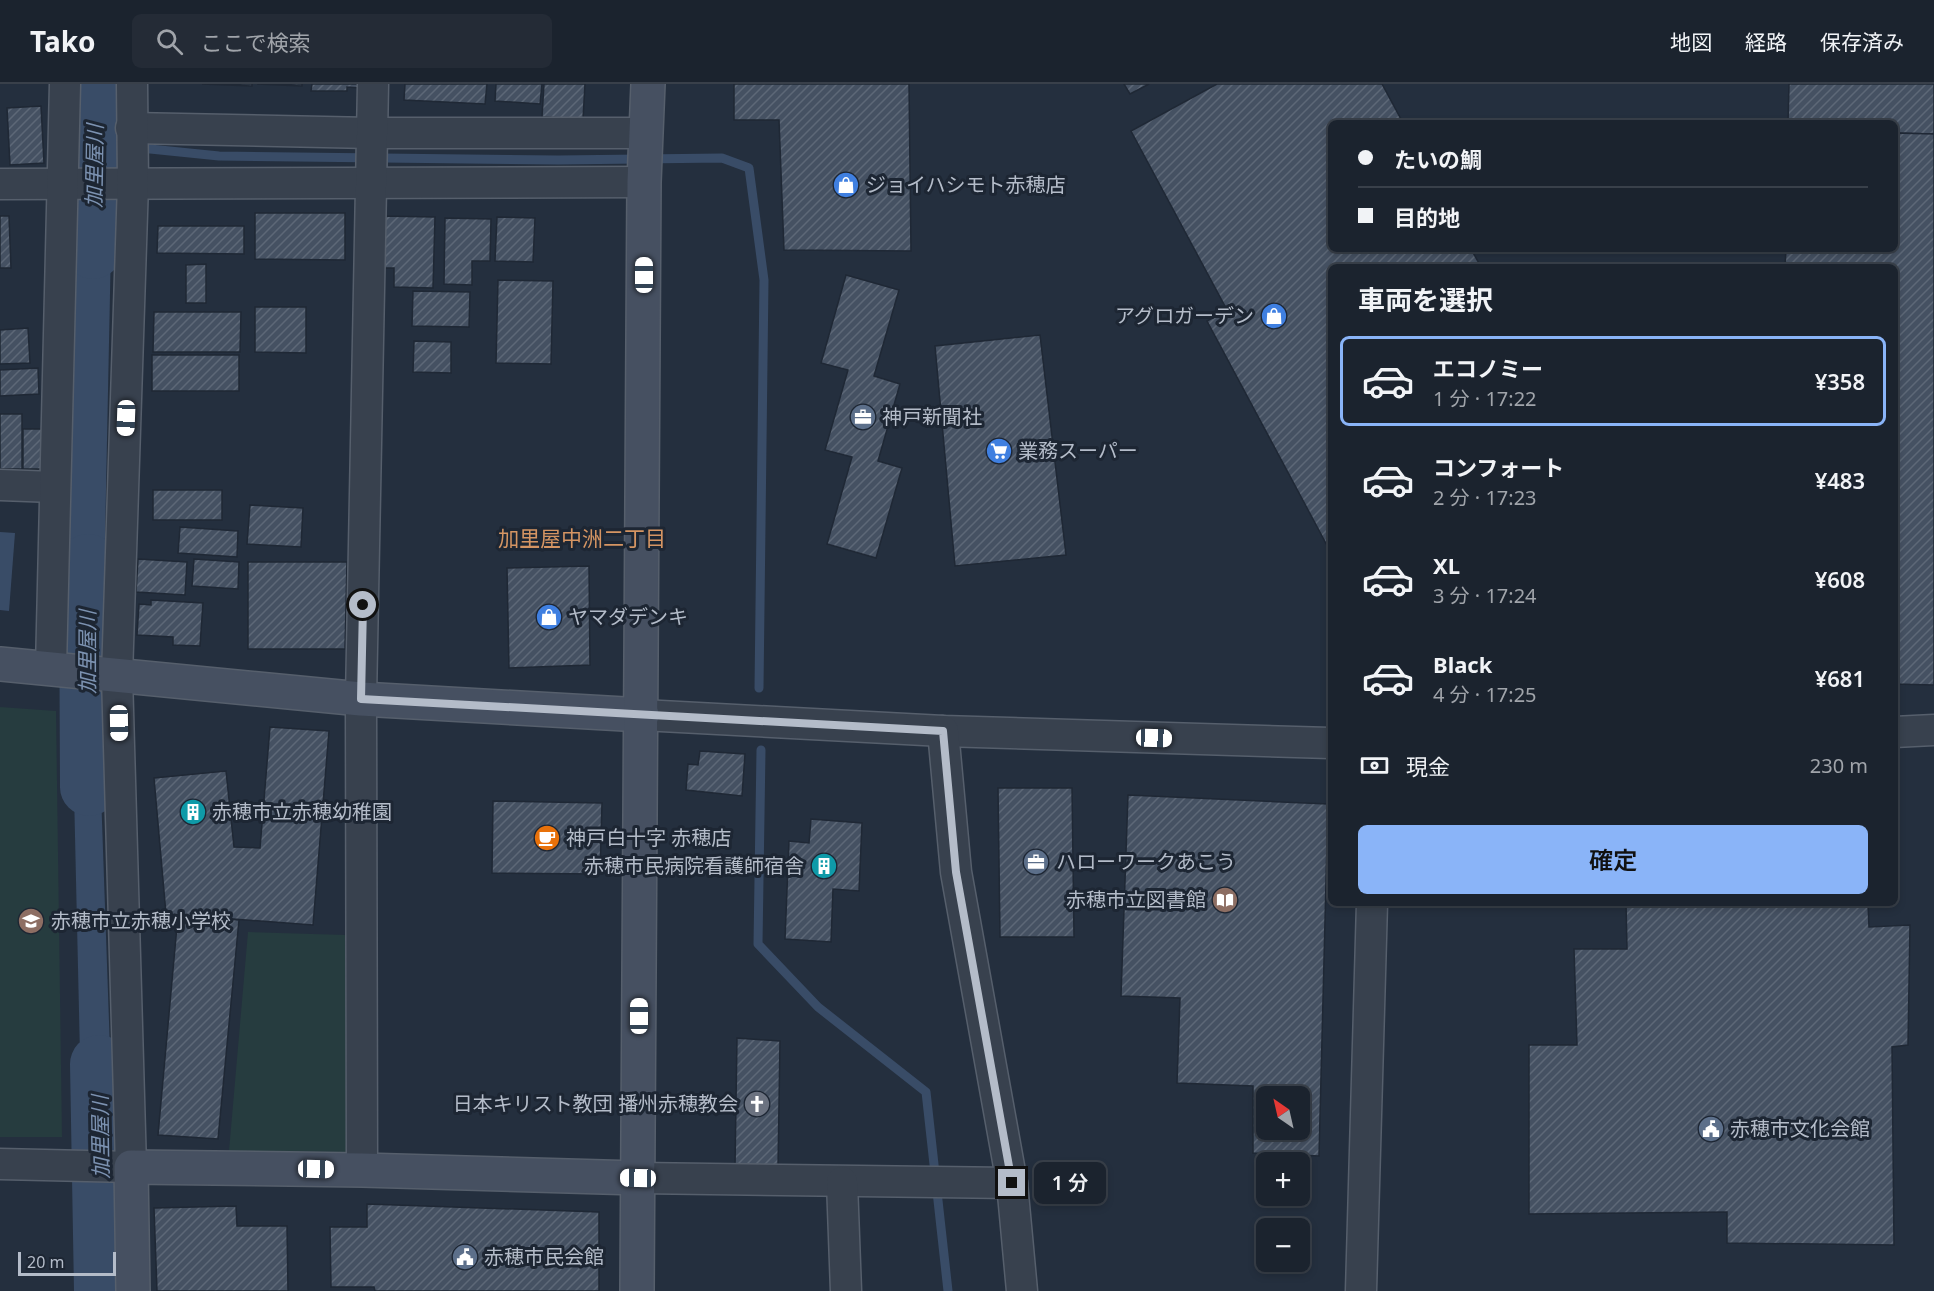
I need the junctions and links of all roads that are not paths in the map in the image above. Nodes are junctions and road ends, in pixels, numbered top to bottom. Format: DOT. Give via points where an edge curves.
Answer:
graph roads {
  1 [pos="65,84"];
  2 [pos="132,84"];
  3 [pos="373,84"];
  4 [pos="648,84"];
  5 [pos="371,133"];
  6 [pos="645,156"];
  7 [pos="129,159"];
  8 [pos="67,182"];
  9 [pos="370,182"];
  10 [pos="0,184"];
  11 [pos="0,485"];
  12 [pos="54,487"];
  13 [pos="0,664"];
  14 [pos="58,669"];
  15 [pos="111,675"];
  16 [pos="361,699"];
  17 [pos="642,715"];
  18 [pos="1934,730"];
  19 [pos="943,731"];
  20 [pos="1898,732"];
  21 [pos="1328,742"];
  22 [pos="1372,906"];
  23 [pos="0,1164"];
  24 [pos="131,1167"];
  25 [pos="362,1170"];
  26 [pos="638,1178"];
  27 [pos="842,1182"];
  28 [pos="1012,1183"];
  29 [pos="133,1291"];
  30 [pos="637,1291"];
  31 [pos="846,1291"];
  32 [pos="1022,1291"];
  33 [pos="1361,1291"];
  1 -- 8 [label="street"];
  2 -- 7 [label="street"];
  3 -- 5 [label="street"];
  4 -- 6 [label="street"];
  5 -- 6 [label="street"];
  5 -- 7 [label="street"];
  5 -- 9 [label="street"];
  6 -- 9 [label="street"];
  6 -- 17 [label="street"];
  7 -- 8 [label="street"];
  7 -- 9 [label="street"];
  7 -- 15 [label="street"];
  8 -- 10 [label="street"];
  8 -- 12 [label="street"];
  9 -- 16 [label="street"];
  11 -- 12 [label="street"];
  12 -- 14 [label="street"];
  13 -- 14 [label="street"];
  14 -- 15 [label="street"];
  15 -- 16 [label="street"];
  15 -- 24 [label="street"];
  16 -- 17 [label="street"];
  16 -- 25 [label="street"];
  17 -- 19 [label="street"];
  17 -- 26 [label="street"];
  18 -- 20 [label="street"];
  19 -- 21 [label="street"];
  19 -- 28 [label="street" via="956,872"];
  22 -- 33 [label="street"];
  23 -- 24 [label="street"];
  24 -- 25 [label="street"];
  24 -- 29 [label="street"];
  25 -- 26 [label="street"];
  26 -- 27 [label="street"];
  26 -- 30 [label="street"];
  27 -- 28 [label="street"];
  27 -- 31 [label="street"];
  28 -- 32 [label="street"];
}
